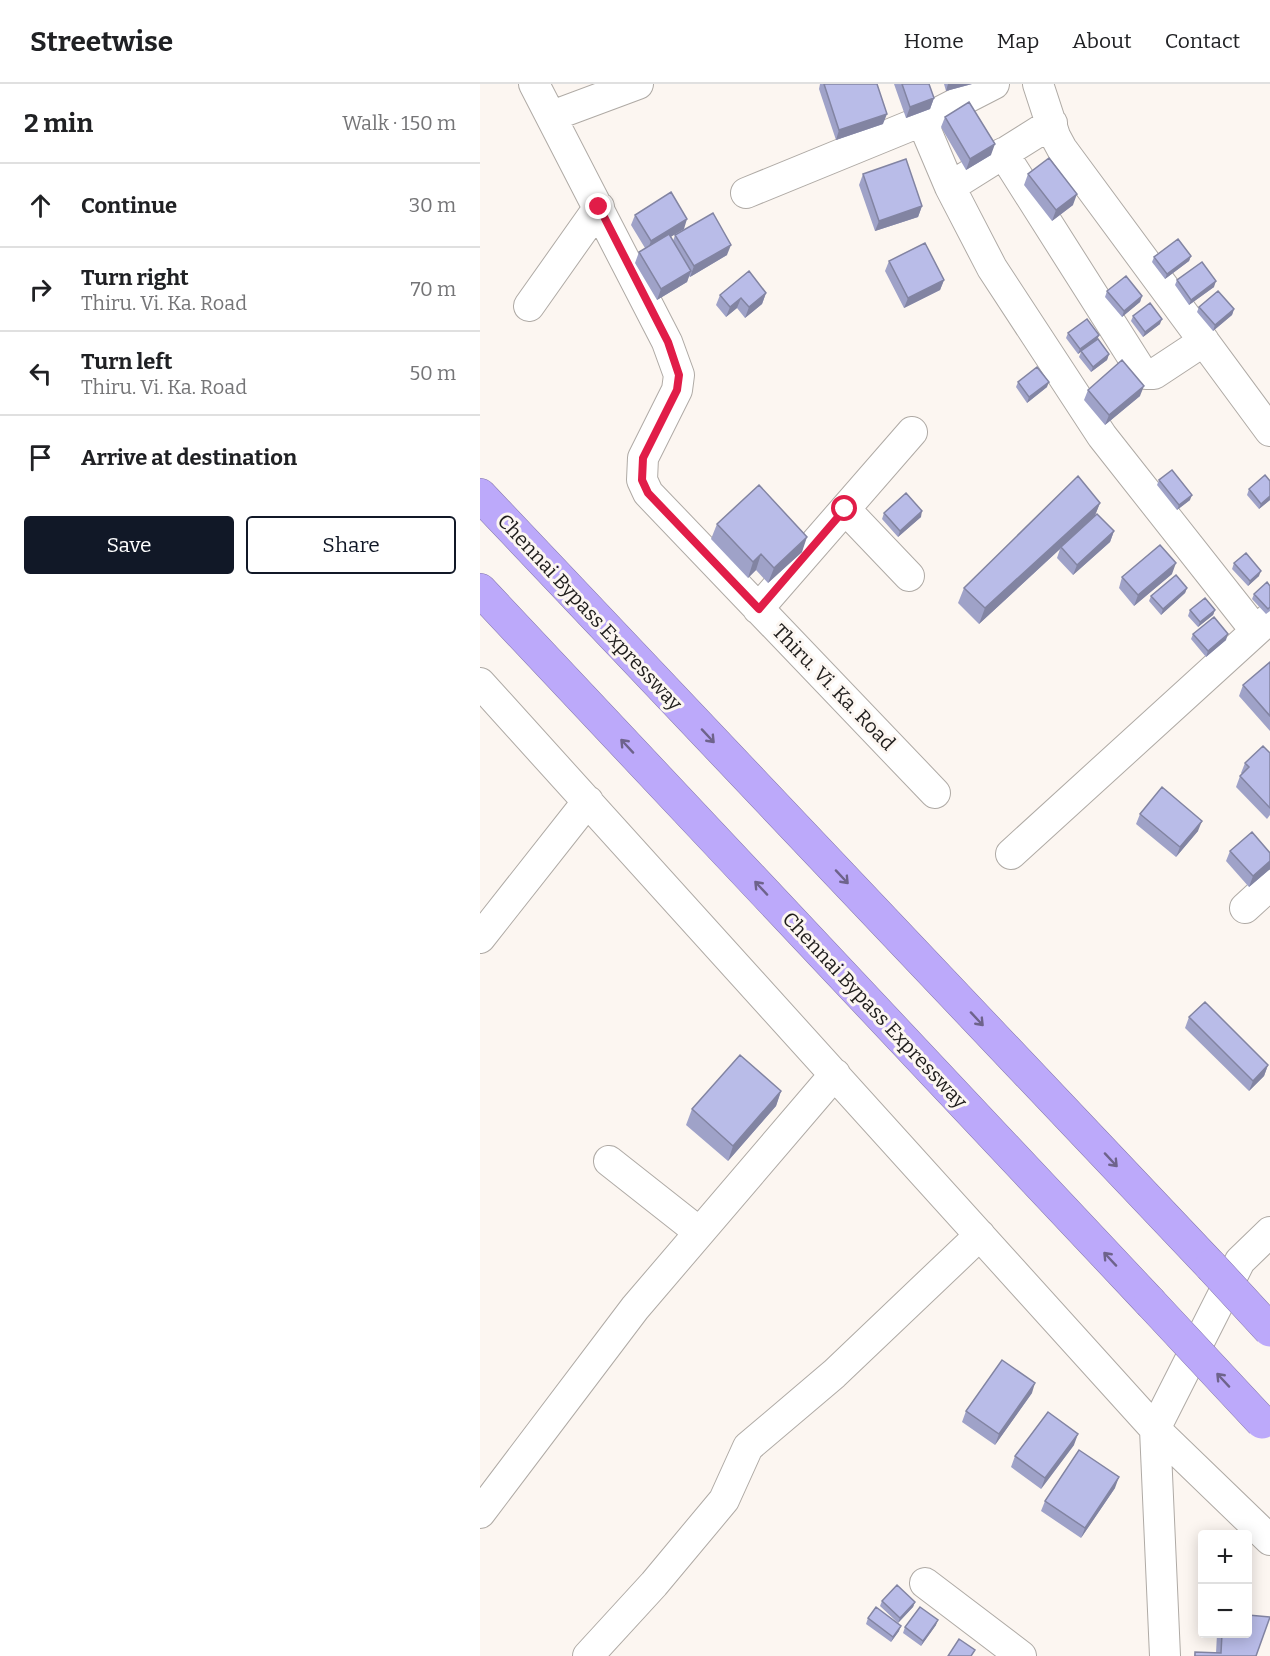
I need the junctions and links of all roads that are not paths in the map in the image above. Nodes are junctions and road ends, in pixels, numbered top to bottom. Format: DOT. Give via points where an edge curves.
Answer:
graph roads {
  1 [pos="534,84"];
  2 [pos="638,84"];
  3 [pos="994,84"];
  4 [pos="1038,84"];
  5 [pos="552,116"];
  6 [pos="922,121"];
  7 [pos="1052,123"];
  8 [pos="1003,153"];
  9 [pos="950,187"];
  10 [pos="746,192"];
  11 [pos="599,207"];
  12 [pos="529,306"];
  13 [pos="1204,341"];
  14 [pos="1270,431"];
  15 [pos="912,432"];
  16 [pos="480,495"];
  17 [pos="845,509"];
  18 [pos="909,576"];
  19 [pos="480,590"];
  20 [pos="759,609"];
  21 [pos="1263,624"];
  22 [pos="480,683"];
  23 [pos="935,793"];
  24 [pos="588,801"];
  25 [pos="1011,854"];
  26 [pos="1270,885"];
  27 [pos="1245,908"];
  28 [pos="480,938"];
  29 [pos="835,1074"];
  30 [pos="609,1161"];
  31 [pos="699,1232"];
  32 [pos="1270,1232"];
  33 [pos="980,1235"];
  34 [pos="1270,1330"];
  35 [pos="1266,1426"];
  36 [pos="1155,1429"];
  37 [pos="480,1513"];
  38 [pos="1270,1540"];
  39 [pos="925,1583"];
  40 [pos="588,1656"];
  41 [pos="1021,1656"];
  42 [pos="1165,1656"];
  1 -- 5 [label="street, Thiru. Vi. Ka. Road"];
  2 -- 5 [label="street"];
  3 -- 6 [label="street"];
  4 -- 7 [label="street"];
  5 -- 11 [label="street, Thiru. Vi. Ka. Road"];
  6 -- 9 [label="street"];
  6 -- 10 [label="street"];
  7 -- 8 [label="street"];
  7 -- 13 [label="street" via="1062,149"];
  8 -- 9 [label="street"];
  8 -- 13 [label="street" via="1140,369 1154,374"];
  9 -- 21 [label="street" via="992,268 1102,436"];
  11 -- 12 [label="street"];
  11 -- 20 [label="street, Thiru. Vi. Ka. Road" via="668,342 679,375 677,390 643,458 642,480 658,505"];
  13 -- 14 [label="street"];
  15 -- 17 [label="street"];
  16 -- 34 [label="highway, Chennai Bypass Expressway, one-way, bridge"];
  17 -- 18 [label="street"];
  17 -- 20 [label="street"];
  35 -- 19 [label="highway, Chennai Bypass Expressway, one-way, bridge"];
  20 -- 23 [label="street, Thiru. Vi. Ka. Road"];
  21 -- 25 [label="street"];
  22 -- 24 [label="street"];
  24 -- 28 [label="street"];
  24 -- 29 [label="street"];
  26 -- 27 [label="street"];
  29 -- 31 [label="street"];
  29 -- 33 [label="street"];
  30 -- 31 [label="street"];
  31 -- 37 [label="street" via="635,1308"];
  32 -- 36 [label="street" via="1240,1261"];
  33 -- 36 [label="street"];
  33 -- 40 [label="street" via="834,1374 748,1446 724,1500"];
  36 -- 38 [label="street"];
  36 -- 42 [label="street"];
  39 -- 41 [label="street"];
}
